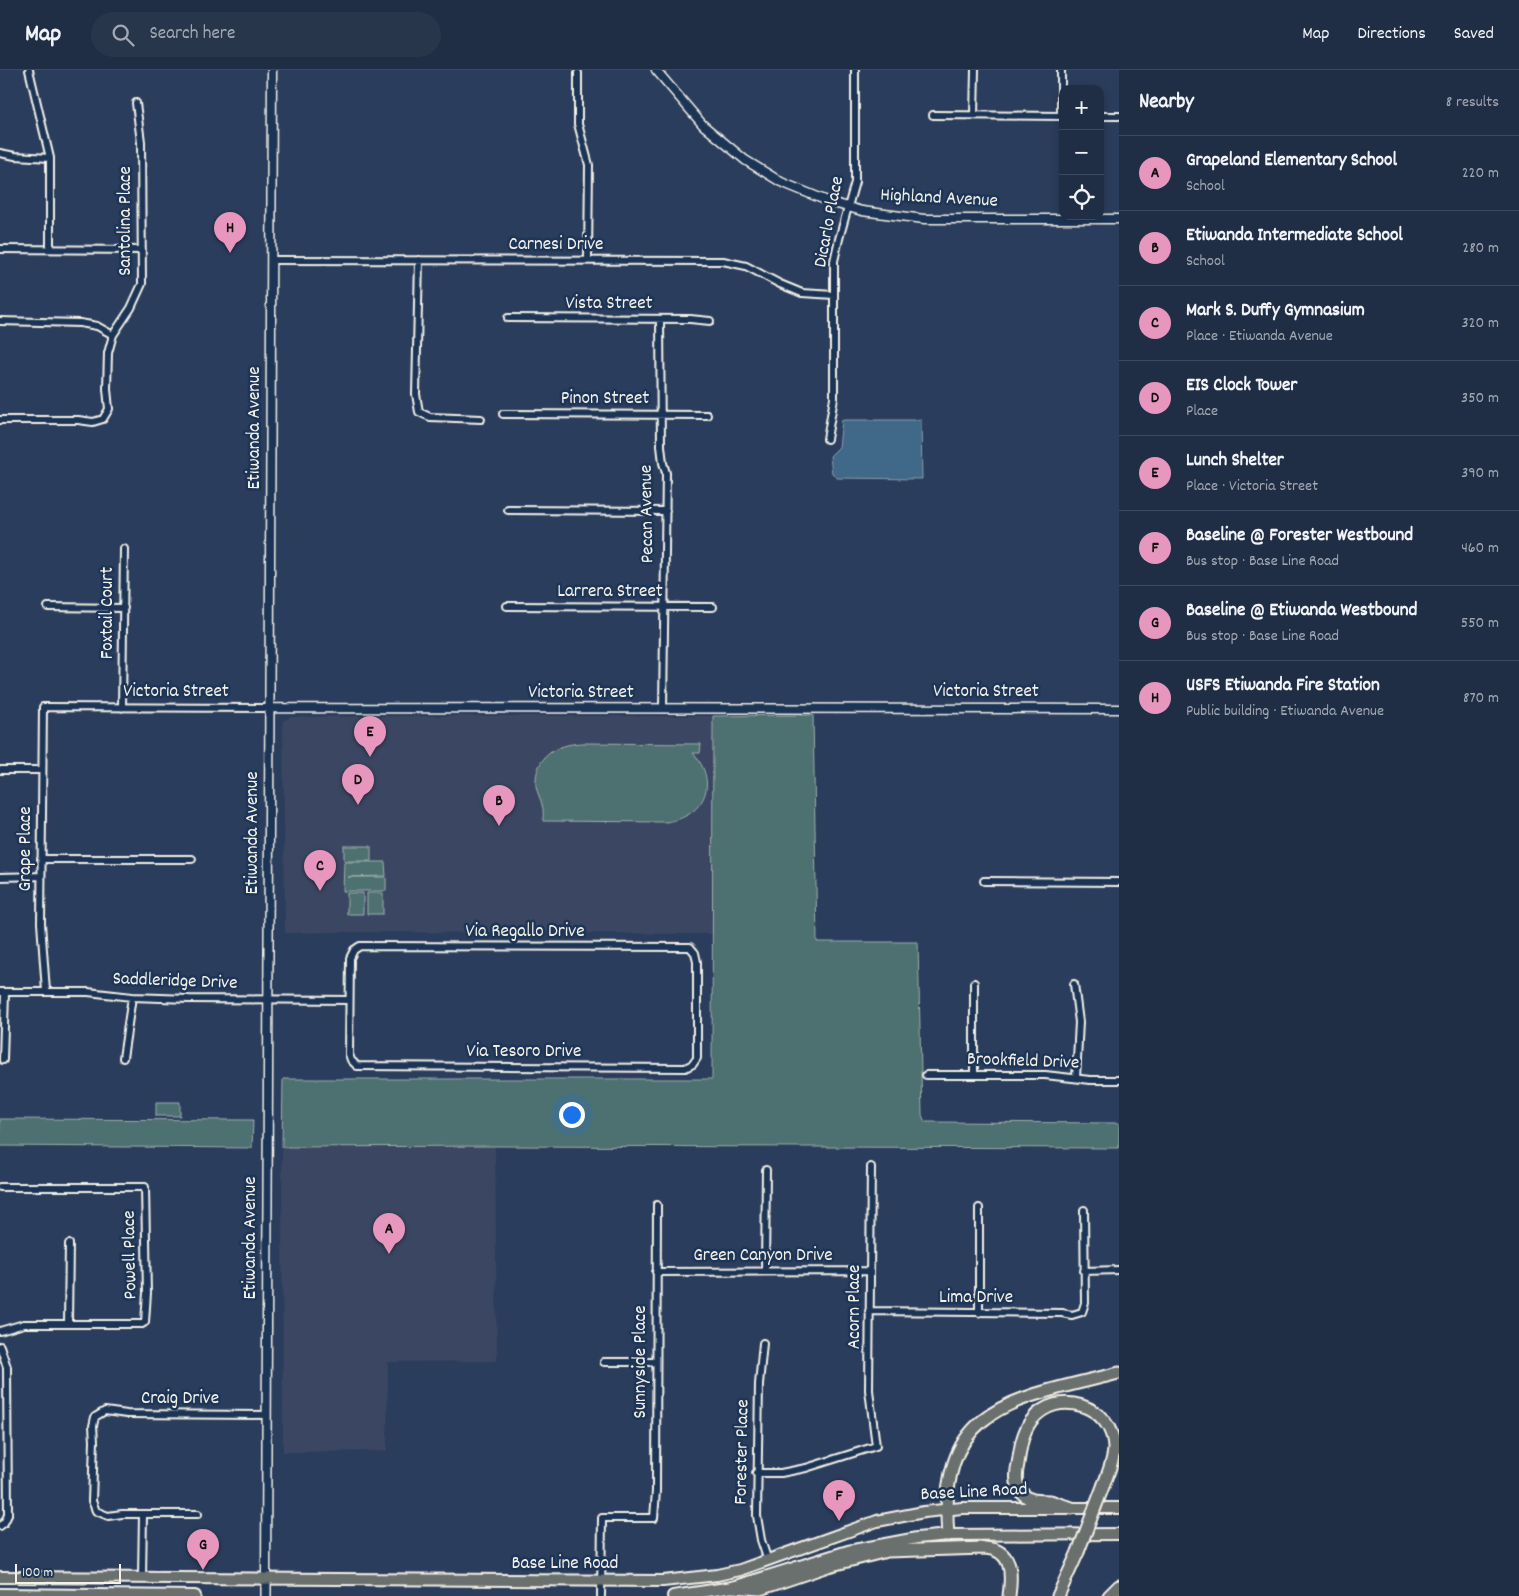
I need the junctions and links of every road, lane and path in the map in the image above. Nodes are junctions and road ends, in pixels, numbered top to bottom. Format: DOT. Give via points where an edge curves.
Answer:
graph roads {
  1 [pos="29,70"];
  2 [pos="272,70"];
  3 [pos="656,70"];
  4 [pos="855,70"];
  5 [pos="975,70"];
  6 [pos="1061,70"];
  7 [pos="578,73"];
  8 [pos="1061,85"];
  9 [pos="136,103"];
  10 [pos="933,114"];
  11 [pos="974,115"];
  12 [pos="1059,116"];
  13 [pos="1104,116"];
  14 [pos="1119,116"];
  15 [pos="0,153"];
  16 [pos="50,158"];
  17 [pos="848,208"];
  18 [pos="1119,219"];
  19 [pos="0,248"];
  20 [pos="50,250"];
  21 [pos="142,250"];
  22 [pos="271,260"];
  23 [pos="419,260"];
  24 [pos="588,260"];
  25 [pos="834,295"];
  26 [pos="508,318"];
  27 [pos="660,319"];
  28 [pos="0,321"];
  29 [pos="710,321"];
  30 [pos="113,335"];
  31 [pos="503,414"];
  32 [pos="660,414"];
  33 [pos="707,415"];
  34 [pos="482,419"];
  35 [pos="0,420"];
  36 [pos="827,439"];
  37 [pos="508,510"];
  38 [pos="666,511"];
  39 [pos="124,549"];
  40 [pos="507,606"];
  41 [pos="48,607"];
  42 [pos="664,607"];
  43 [pos="712,607"];
  44 [pos="124,608"];
  45 [pos="42,707"];
  46 [pos="122,708"];
  47 [pos="269,708"];
  48 [pos="663,709"];
  49 [pos="1119,709"];
  50 [pos="0,770"];
  51 [pos="42,770"];
  52 [pos="192,858"];
  53 [pos="41,859"];
  54 [pos="41,876"];
  55 [pos="0,877"];
  56 [pos="984,881"];
  57 [pos="1119,882"];
  58 [pos="974,983"];
  59 [pos="1074,984"];
  60 [pos="46,991"];
  61 [pos="2,992"];
  62 [pos="132,997"];
  63 [pos="269,999"];
  64 [pos="350,1000"];
  65 [pos="123,1058"];
  66 [pos="4,1060"];
  67 [pos="693,1064"];
  68 [pos="926,1075"];
  69 [pos="974,1075"];
  70 [pos="1076,1078"];
  71 [pos="1119,1080"];
  72 [pos="871,1167"];
  73 [pos="766,1170"];
  74 [pos="0,1187"];
  75 [pos="656,1205"];
  76 [pos="979,1208"];
  77 [pos="1084,1210"];
  78 [pos="69,1244"];
  79 [pos="1119,1270"];
  80 [pos="765,1271"];
  81 [pos="870,1271"];
  82 [pos="1084,1271"];
  83 [pos="656,1272"];
  84 [pos="870,1311"];
  85 [pos="979,1313"];
  86 [pos="68,1324"];
  87 [pos="0,1331"];
  88 [pos="763,1343"];
  89 [pos="0,1346"];
  90 [pos="3,1362"];
  91 [pos="604,1362"];
  92 [pos="656,1362"];
  93 [pos="1119,1373"];
  94 [pos="266,1415"];
  95 [pos="3,1446"];
  96 [pos="756,1473"];
  97 [pos="1072,1508"];
  98 [pos="1119,1508"];
  99 [pos="946,1509"];
  100 [pos="143,1514"];
  101 [pos="198,1514"];
  102 [pos="2,1524"];
  103 [pos="1119,1534"];
  104 [pos="948,1536"];
  105 [pos="768,1561"];
  106 [pos="0,1577"];
  107 [pos="142,1577"];
  108 [pos="266,1579"];
  109 [pos="602,1582"];
  110 [pos="1119,1586"];
  111 [pos="733,1587"];
  112 [pos="0,1594"];
  113 [pos="196,1596"];
  114 [pos="266,1596"];
  115 [pos="601,1596"];
  116 [pos="673,1596"];
  117 [pos="1009,1596"];
  118 [pos="1058,1596"];
  119 [pos="1109,1596"];
  1 -- 16 [label="street"];
  2 -- 22 [label="street, Etiwanda Avenue"];
  3 -- 17 [label="street, Highland Avenue" via="703,125 745,160 781,182"];
  4 -- 17 [label="street, Dicarlo Place" via="855,182"];
  5 -- 11 [label="street"];
  6 -- 8 [label="street"];
  7 -- 24 [label="street" via="578,124 589,165"];
  9 -- 21 [label="street, Santolina Place" via="141,142"];
  10 -- 11 [label="street"];
  11 -- 12 [label="street"];
  13 -- 14 [label="street"];
  15 -- 16 [label="street"];
  16 -- 20 [label="street"];
  17 -- 18 [label="street, Highland Avenue" via="927,219"];
  17 -- 25 [label="street, Dicarlo Place" via="834,260"];
  19 -- 20 [label="street"];
  20 -- 21 [label="street"];
  21 -- 30 [label="street, Santolina Place" via="142,284"];
  22 -- 23 [label="street, Carnesi Drive"];
  22 -- 47 [label="street, Etiwanda Avenue"];
  23 -- 24 [label="street, Carnesi Drive"];
  23 -- 34 [label="street" via="416,394 419,412 430,417"];
  24 -- 25 [label="street, Carnesi Drive" via="723,261 746,266 802,293"];
  25 -- 36 [label="street, Dicarlo Place" via="834,398"];
  26 -- 27 [label="street, Vista Street"];
  27 -- 29 [label="street, Vista Street"];
  27 -- 32 [label="street, Pecan Avenue"];
  28 -- 30 [label="street" via="80,323 97,326"];
  30 -- 35 [label="street, Santolina Place" via="108,353 109,409 103,419 93,422"];
  31 -- 32 [label="street, Pinon Street"];
  32 -- 33 [label="street, Pinon Street"];
  32 -- 38 [label="street, Pecan Avenue"];
  37 -- 38 [label="street"];
  38 -- 42 [label="street, Pecan Avenue"];
  39 -- 44 [label="street, Foxtail Court"];
  40 -- 42 [label="street, Larrera Street"];
  41 -- 44 [label="street"];
  42 -- 43 [label="street, Larrera Street"];
  42 -- 48 [label="street, Pecan Avenue"];
  44 -- 46 [label="street, Foxtail Court"];
  45 -- 46 [label="street, Victoria Street"];
  45 -- 51 [label="street, Grape Place"];
  46 -- 47 [label="street, Victoria Street"];
  47 -- 48 [label="street, Victoria Street"];
  47 -- 63 [label="street, Etiwanda Avenue"];
  48 -- 49 [label="street, Victoria Street"];
  50 -- 51 [label="street"];
  51 -- 53 [label="street, Grape Place"];
  52 -- 53 [label="street"];
  53 -- 54 [label="street, Grape Place"];
  54 -- 55 [label="street"];
  54 -- 60 [label="street, Grape Place"];
  56 -- 57 [label="street"];
  58 -- 69 [label="street"];
  59 -- 70 [label="street" via="1079,1022"];
  60 -- 61 [label="street, Saddleridge Drive"];
  60 -- 62 [label="street, Saddleridge Drive"];
  61 -- 66 [label="street"];
  62 -- 63 [label="street, Saddleridge Drive"];
  62 -- 65 [label="street"];
  63 -- 64 [label="street, Saddleridge Drive"];
  63 -- 94 [label="street, Etiwanda Avenue"];
  64 -- 67 [label="street, Via Tesoro Drive" via="349,1054 354,1065 685,1068"];
  64 -- 67 [label="street, Via Regallo Drive" via="350,958 360,946 690,948 697,962 697,1058"];
  68 -- 69 [label="street, Brookfield Drive"];
  69 -- 70 [label="street, Brookfield Drive"];
  70 -- 71 [label="street, Brookfield Drive"];
  72 -- 81 [label="street, Acorn Place"];
  73 -- 80 [label="street"];
  74 -- 86 [label="street, Powell Place" via="145,1187 145,1322 138,1325"];
  75 -- 83 [label="street, Sunnyside Place"];
  76 -- 85 [label="street"];
  77 -- 82 [label="street"];
  78 -- 86 [label="street"];
  79 -- 82 [label="street"];
  80 -- 81 [label="street, Green Canyon Drive"];
  80 -- 83 [label="street, Green Canyon Drive"];
  81 -- 84 [label="street, Acorn Place"];
  82 -- 85 [label="street, Lima Drive" via="1086,1303 1082,1312 1072,1315"];
  83 -- 92 [label="street, Sunnyside Place"];
  84 -- 85 [label="street, Lima Drive"];
  84 -- 96 [label="street, Acorn Place" via="870,1390 876,1446 806,1468"];
  86 -- 87 [label="street" via="24,1324"];
  88 -- 96 [label="street, Forester Place"];
  89 -- 90 [label="street"];
  90 -- 95 [label="street"];
  91 -- 92 [label="street"];
  92 -- 109 [label="street, Sunnyside Place" via="654,1518 602,1518"];
  93 -- 99 [label="highway" via="1016,1400 984,1419 957,1452 948,1483"];
  94 -- 100 [label="street, Craig Drive" via="105,1411 95,1417 92,1501 96,1511 108,1516"];
  94 -- 108 [label="street, Etiwanda Avenue"];
  95 -- 102 [label="street" via="8,1515"];
  96 -- 105 [label="street, Forester Place" via="759,1531"];
  97 -- 98 [label="main road, Base Line Road"];
  97 -- 99 [label="main road, Base Line Road"];
  97 -- 118 [label="highway, bridge" via="1029,1499 1016,1483 1024,1435 1030,1422 1049,1406 1062,1403 1088,1407 1101,1416 1110,1429 1114,1448 1104,1484"];
  99 -- 104 [label="highway"];
  99 -- 105 [label="main road, Base Line Road" via="877,1521"];
  100 -- 101 [label="street"];
  100 -- 107 [label="street"];
  103 -- 104 [label="main road"];
  104 -- 111 [label="main road" via="902,1540 848,1551"];
  105 -- 109 [label="main road, Base Line Road" via="732,1572 691,1579"];
  106 -- 107 [label="main road, Base Line Road"];
  107 -- 108 [label="main road, Base Line Road"];
  108 -- 109 [label="main road, Base Line Road"];
  108 -- 114 [label="main road, Etiwanda Avenue"];
  109 -- 115 [label="street"];
  110 -- 119 [label="highway"];
  111 -- 116 [label="main road"];
  111 -- 117 [label="highway" via="760,1589 845,1561 887,1552 985,1548 999,1551 1008,1560"];
  112 -- 113 [label="main road"];
}
